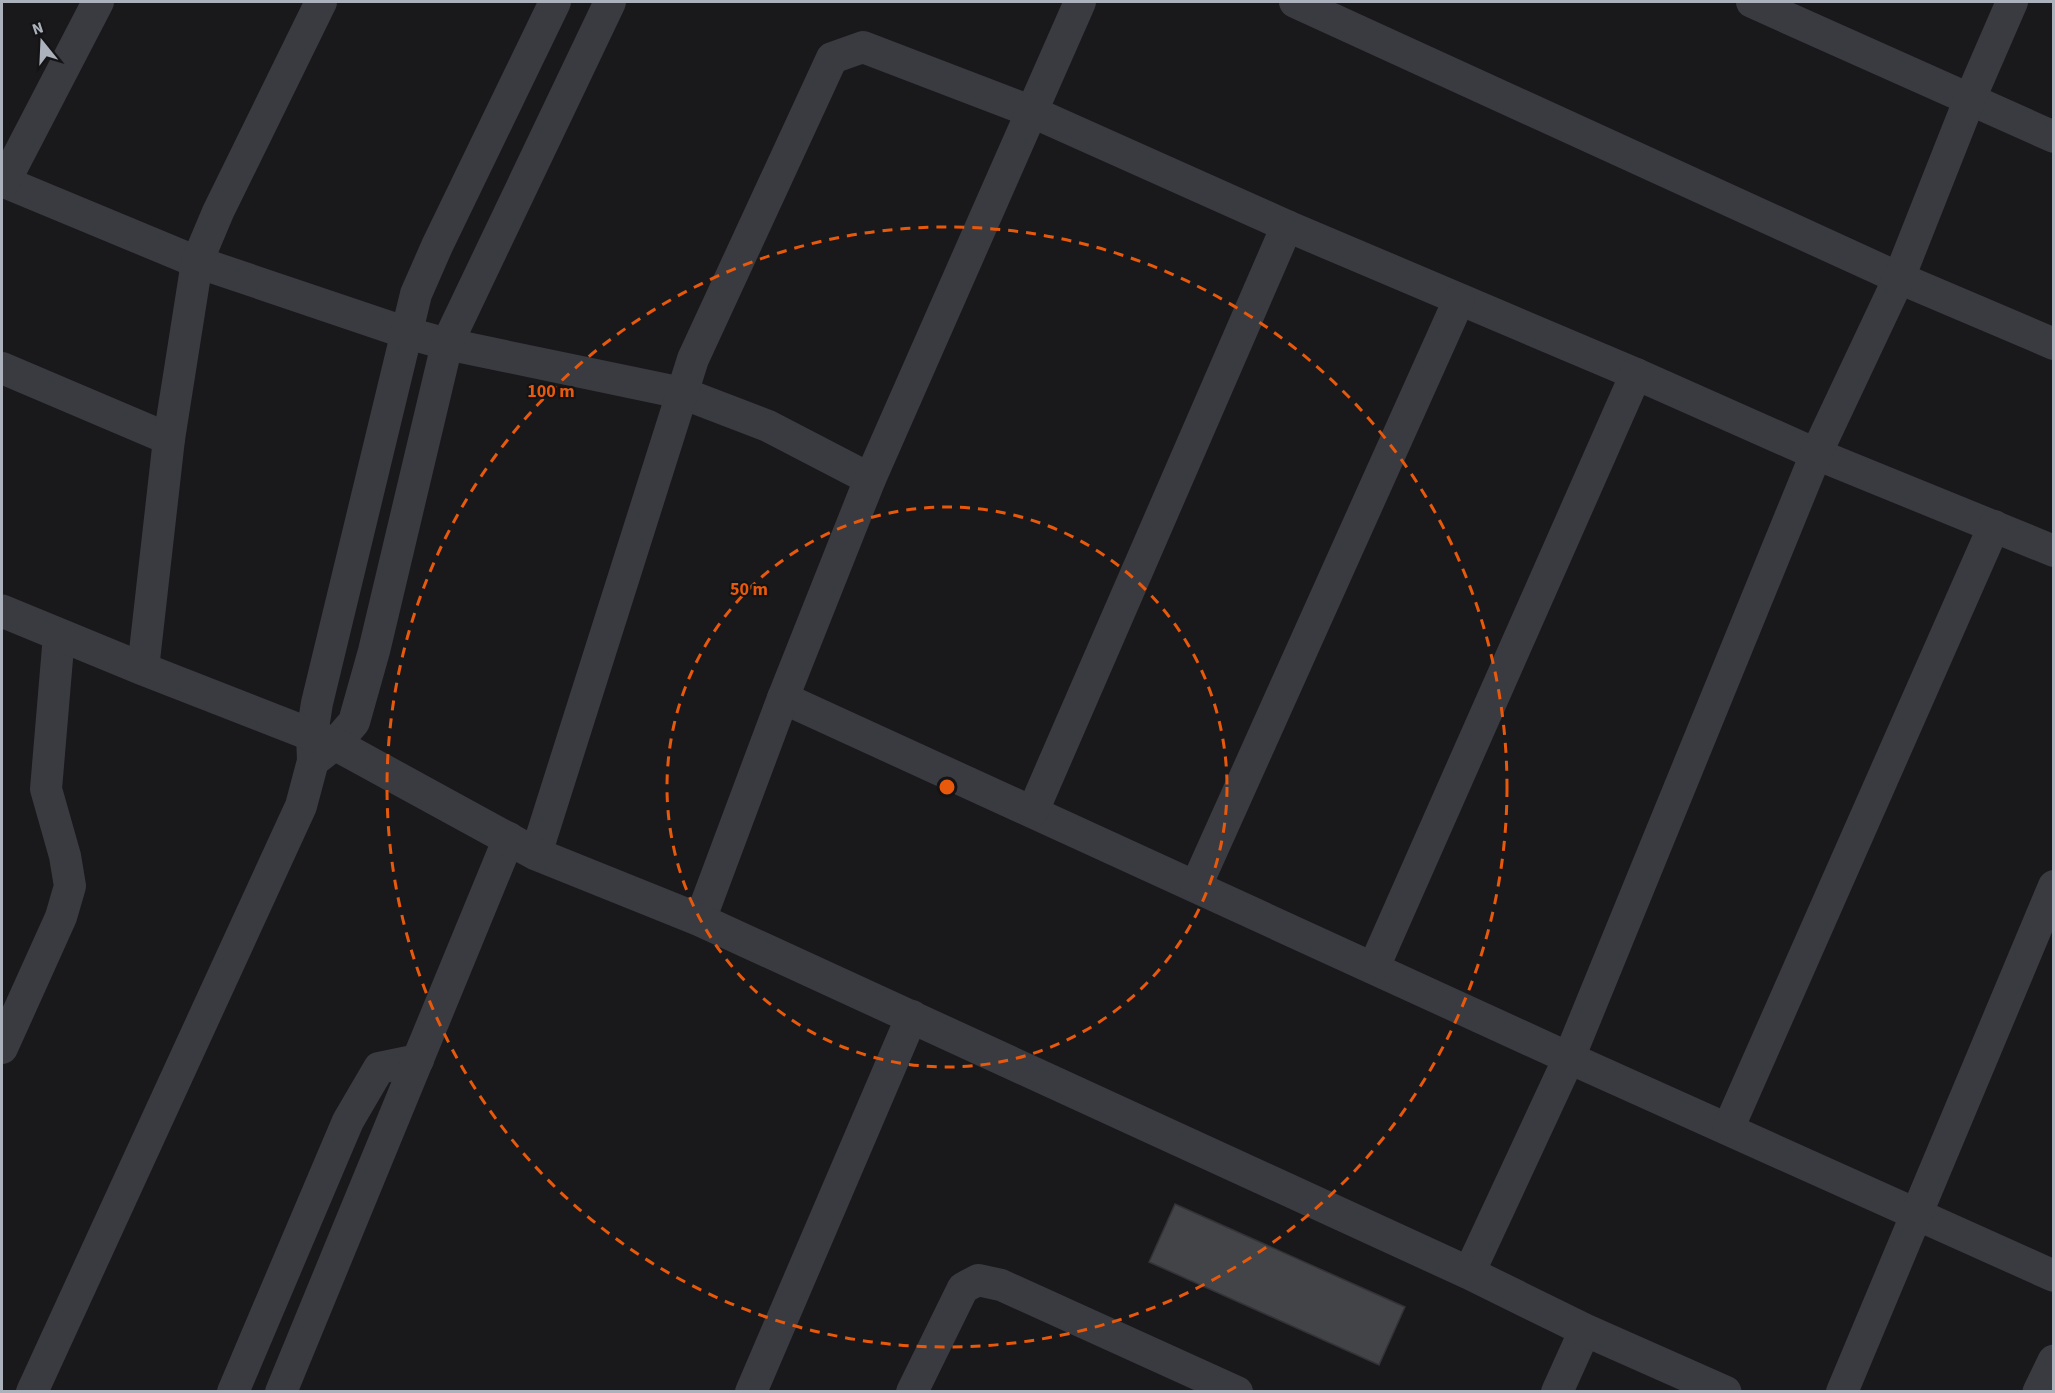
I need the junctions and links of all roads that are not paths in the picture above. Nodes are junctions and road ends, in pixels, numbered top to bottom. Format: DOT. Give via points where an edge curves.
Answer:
graph roads {
  1 [pos="98,2"];
  2 [pos="321,2"];
  3 [pos="555,2"];
  4 [pos="610,2"];
  5 [pos="1080,2"];
  6 [pos="1295,2"];
  7 [pos="1752,2"];
  8 [pos="2012,2"];
  9 [pos="1969,101"];
  10 [pos="1030,111"];
  11 [pos="2054,137"];
  12 [pos="3,182"];
  13 [pos="1287,226"];
  14 [pos="197,262"];
  15 [pos="1899,278"];
  16 [pos="1459,300"];
  17 [pos="407,333"];
  18 [pos="447,344"];
  19 [pos="2054,344"];
  20 [pos="2,368"];
  21 [pos="1636,374"];
  22 [pos="682,393"];
  23 [pos="169,439"];
  24 [pos="1816,454"];
  25 [pos="870,479"];
  26 [pos="1994,526"];
  27 [pos="2054,551"];
  28 [pos="2,611"];
  29 [pos="59,635"];
  30 [pos="143,669"];
  31 [pos="783,698"];
  32 [pos="320,746"];
  33 [pos="1032,811"];
  34 [pos="523,846"];
  35 [pos="1196,886"];
  36 [pos="2054,886"];
  37 [pos="700,920"];
  38 [pos="1374,968"];
  39 [pos="912,1017"];
  40 [pos="2,1048"];
  41 [pos="1569,1058"];
  42 [pos="418,1060"];
  43 [pos="1728,1129"];
  44 [pos="1916,1215"];
  45 [pos="1469,1273"];
  46 [pos="2054,1276"];
  47 [pos="1585,1330"];
  48 [pos="2054,1361"];
  49 [pos="32,1392"];
  50 [pos="233,1392"];
  51 [pos="280,1392"];
  52 [pos="751,1392"];
  53 [pos="912,1392"];
  54 [pos="1237,1392"];
  55 [pos="1557,1392"];
  56 [pos="1725,1392"];
  57 [pos="1842,1392"];
  58 [pos="2039,1392"];
  1 -- 12 [label="street"];
  2 -- 14 [label="street"];
  3 -- 17 [label="street" via="436,246 416,294"];
  4 -- 18 [label="street"];
  5 -- 10 [label="street"];
  6 -- 15 [label="street"];
  7 -- 9 [label="street"];
  8 -- 9 [label="street"];
  9 -- 11 [label="street"];
  9 -- 15 [label="street"];
  10 -- 13 [label="street"];
  10 -- 22 [label="street" via="862,47 832,58 693,359"];
  10 -- 25 [label="street"];
  12 -- 14 [label="street"];
  13 -- 16 [label="street"];
  13 -- 33 [label="street"];
  14 -- 17 [label="street"];
  14 -- 23 [label="street"];
  15 -- 19 [label="street"];
  15 -- 24 [label="street"];
  16 -- 21 [label="street"];
  16 -- 35 [label="street"];
  17 -- 18 [label="street"];
  17 -- 32 [label="street" via="317,703"];
  18 -- 22 [label="street"];
  18 -- 32 [label="street" via="354,722"];
  20 -- 23 [label="street"];
  21 -- 24 [label="street"];
  21 -- 38 [label="street"];
  22 -- 25 [label="street" via="768,426"];
  22 -- 34 [label="street"];
  23 -- 30 [label="street"];
  24 -- 26 [label="street"];
  24 -- 41 [label="street"];
  25 -- 31 [label="street"];
  26 -- 27 [label="street"];
  26 -- 43 [label="street"];
  28 -- 29 [label="street"];
  29 -- 30 [label="street"];
  29 -- 40 [label="street" via="46,789 70,886 61,916"];
  30 -- 32 [label="street"];
  31 -- 33 [label="street"];
  31 -- 37 [label="street"];
  32 -- 34 [label="street"];
  32 -- 49 [label="street" via="301,806"];
  33 -- 35 [label="street"];
  34 -- 37 [label="street"];
  34 -- 42 [label="street"];
  35 -- 38 [label="street"];
  36 -- 44 [label="street"];
  37 -- 39 [label="street"];
  38 -- 41 [label="street"];
  39 -- 45 [label="street"];
  39 -- 52 [label="street"];
  41 -- 43 [label="street"];
  41 -- 45 [label="street"];
  42 -- 50 [label="street" via="379,1068 348,1120"];
  42 -- 51 [label="street"];
  43 -- 44 [label="street"];
  44 -- 46 [label="street"];
  44 -- 57 [label="street"];
  45 -- 47 [label="street"];
  47 -- 55 [label="street"];
  47 -- 56 [label="street"];
  48 -- 58 [label="street"];
  53 -- 54 [label="street" via="963,1288 978,1280 1001,1285"];
}
